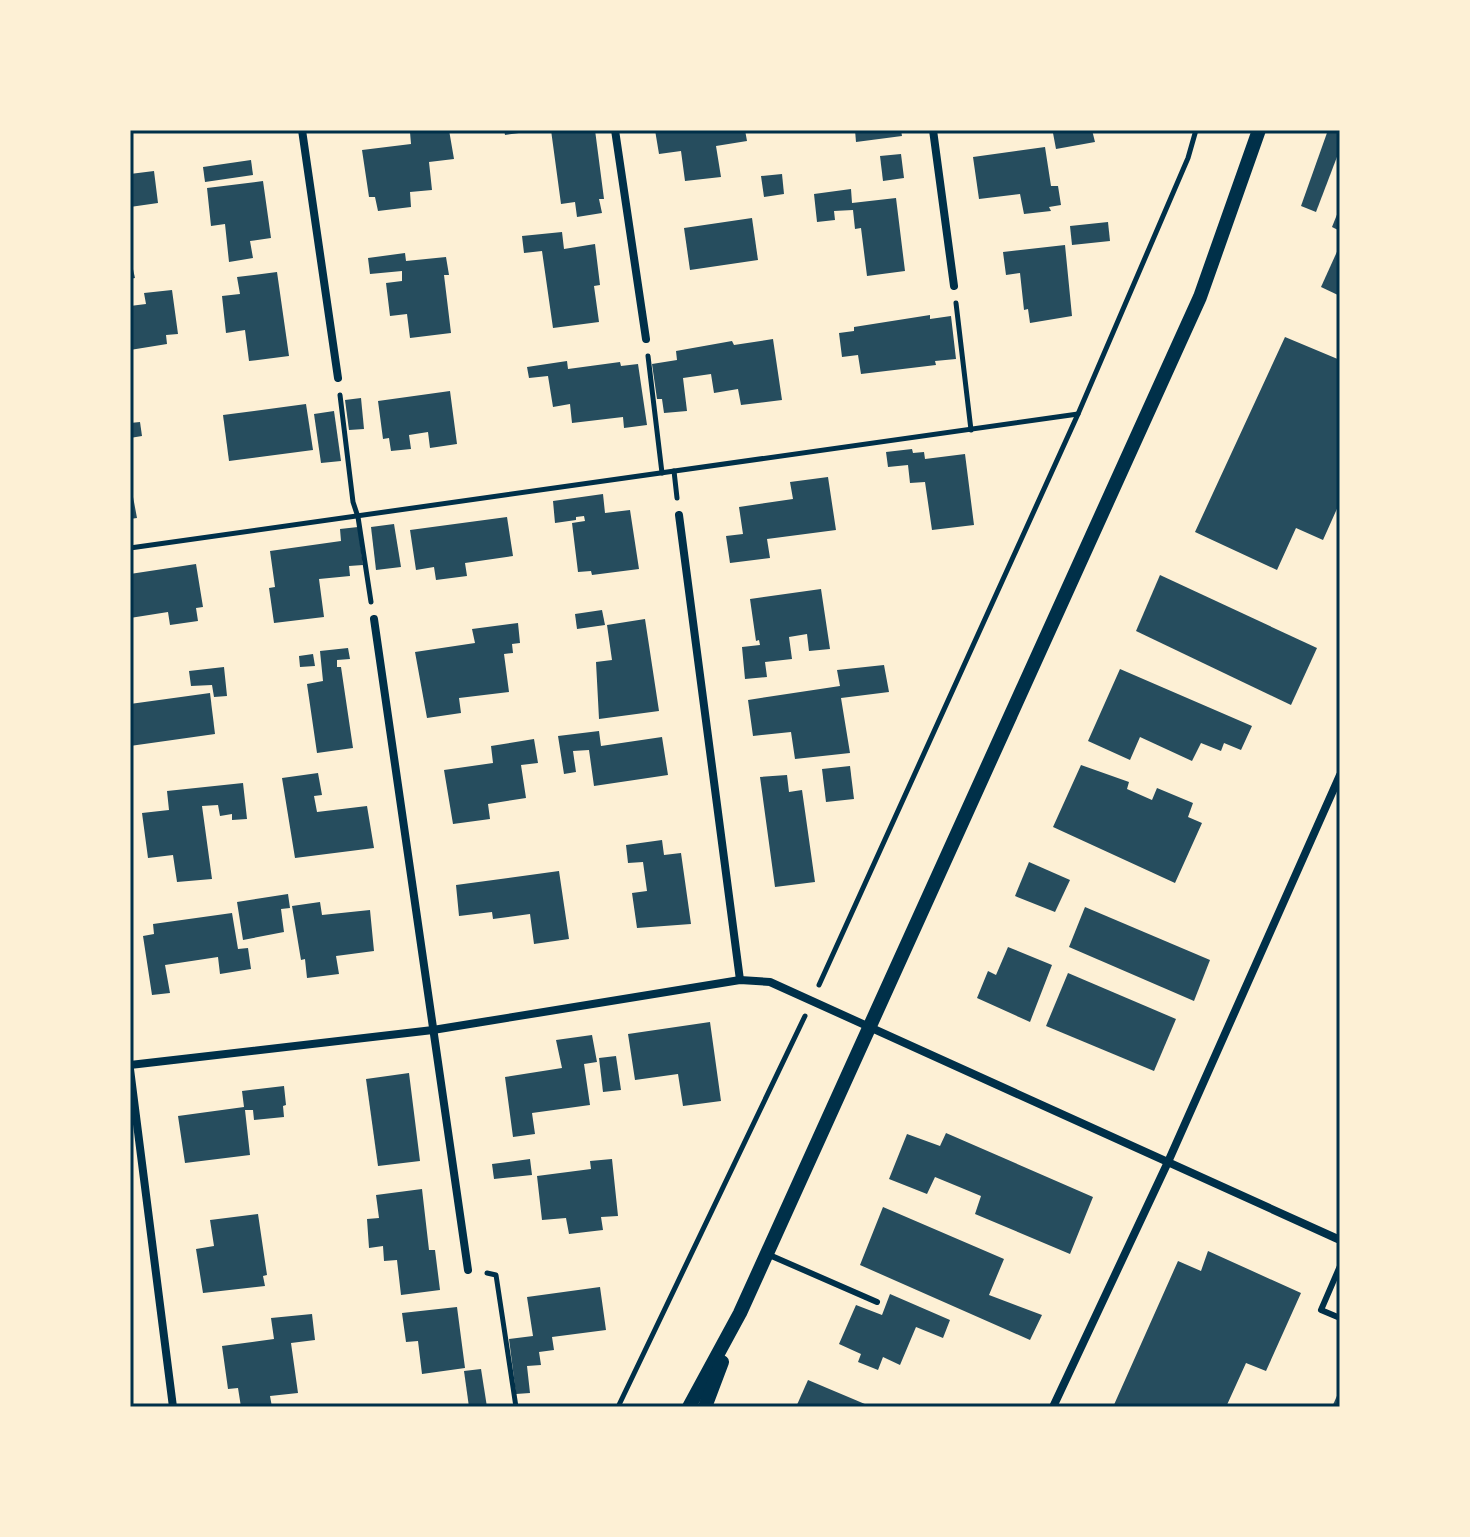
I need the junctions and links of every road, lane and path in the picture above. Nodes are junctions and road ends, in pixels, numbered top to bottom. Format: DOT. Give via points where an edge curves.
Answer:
graph roads {
  1 [pos="302,130"];
  2 [pos="615,130"];
  3 [pos="933,130"];
  4 [pos="1196,130"];
  5 [pos="1259,130"];
  6 [pos="954,286"];
  7 [pos="646,339"];
  8 [pos="338,378"];
  9 [pos="1078,414"];
  10 [pos="971,430"];
  11 [pos="674,471"];
  12 [pos="662,473"];
  13 [pos="679,515"];
  14 [pos="358,517"];
  15 [pos="130,548"];
  16 [pos="374,619"];
  17 [pos="1340,775"];
  18 [pos="740,980"];
  19 [pos="812,1001"];
  20 [pos="869,1028"];
  21 [pos="433,1030"];
  22 [pos="130,1067"];
  23 [pos="1168,1162"];
  24 [pos="1340,1240"];
  25 [pos="767,1254"];
  26 [pos="1340,1266"];
  27 [pos="468,1270"];
  28 [pos="877,1302"];
  29 [pos="740,1313"];
  30 [pos="1340,1318"];
  31 [pos="173,1407"];
  32 [pos="516,1407"];
  33 [pos="618,1407"];
  34 [pos="689,1407"];
  35 [pos="705,1407"];
  36 [pos="1053,1407"];
  1 -- 8 [label="street"];
  2 -- 7 [label="street"];
  3 -- 6 [label="street"];
  4 -- 9 [label="path"];
  5 -- 20 [label="street" via="1200,297"];
  6 -- 10 [label="path"];
  7 -- 12 [label="path"];
  8 -- 14 [label="path"];
  9 -- 10 [label="path"];
  9 -- 19 [label="path"];
  10 -- 11 [label="path"];
  11 -- 12 [label="path"];
  11 -- 13 [label="path"];
  12 -- 14 [label="path"];
  13 -- 18 [label="street"];
  14 -- 15 [label="path"];
  14 -- 16 [label="path"];
  16 -- 21 [label="street"];
  17 -- 23 [label="street"];
  18 -- 19 [label="street" via="770,982"];
  18 -- 21 [label="street"];
  19 -- 20 [label="street"];
  19 -- 33 [label="path"];
  20 -- 23 [label="street"];
  20 -- 25 [label="street"];
  21 -- 22 [label="street"];
  21 -- 27 [label="street"];
  22 -- 31 [label="street"];
  23 -- 24 [label="street"];
  23 -- 36 [label="street"];
  25 -- 28 [label="lane"];
  25 -- 29 [label="street"];
  26 -- 30 [label="lane" via="1321,1310"];
  27 -- 32 [label="path" via="496,1275"];
  29 -- 34 [label="street"];
  29 -- 35 [label="street"];
}
